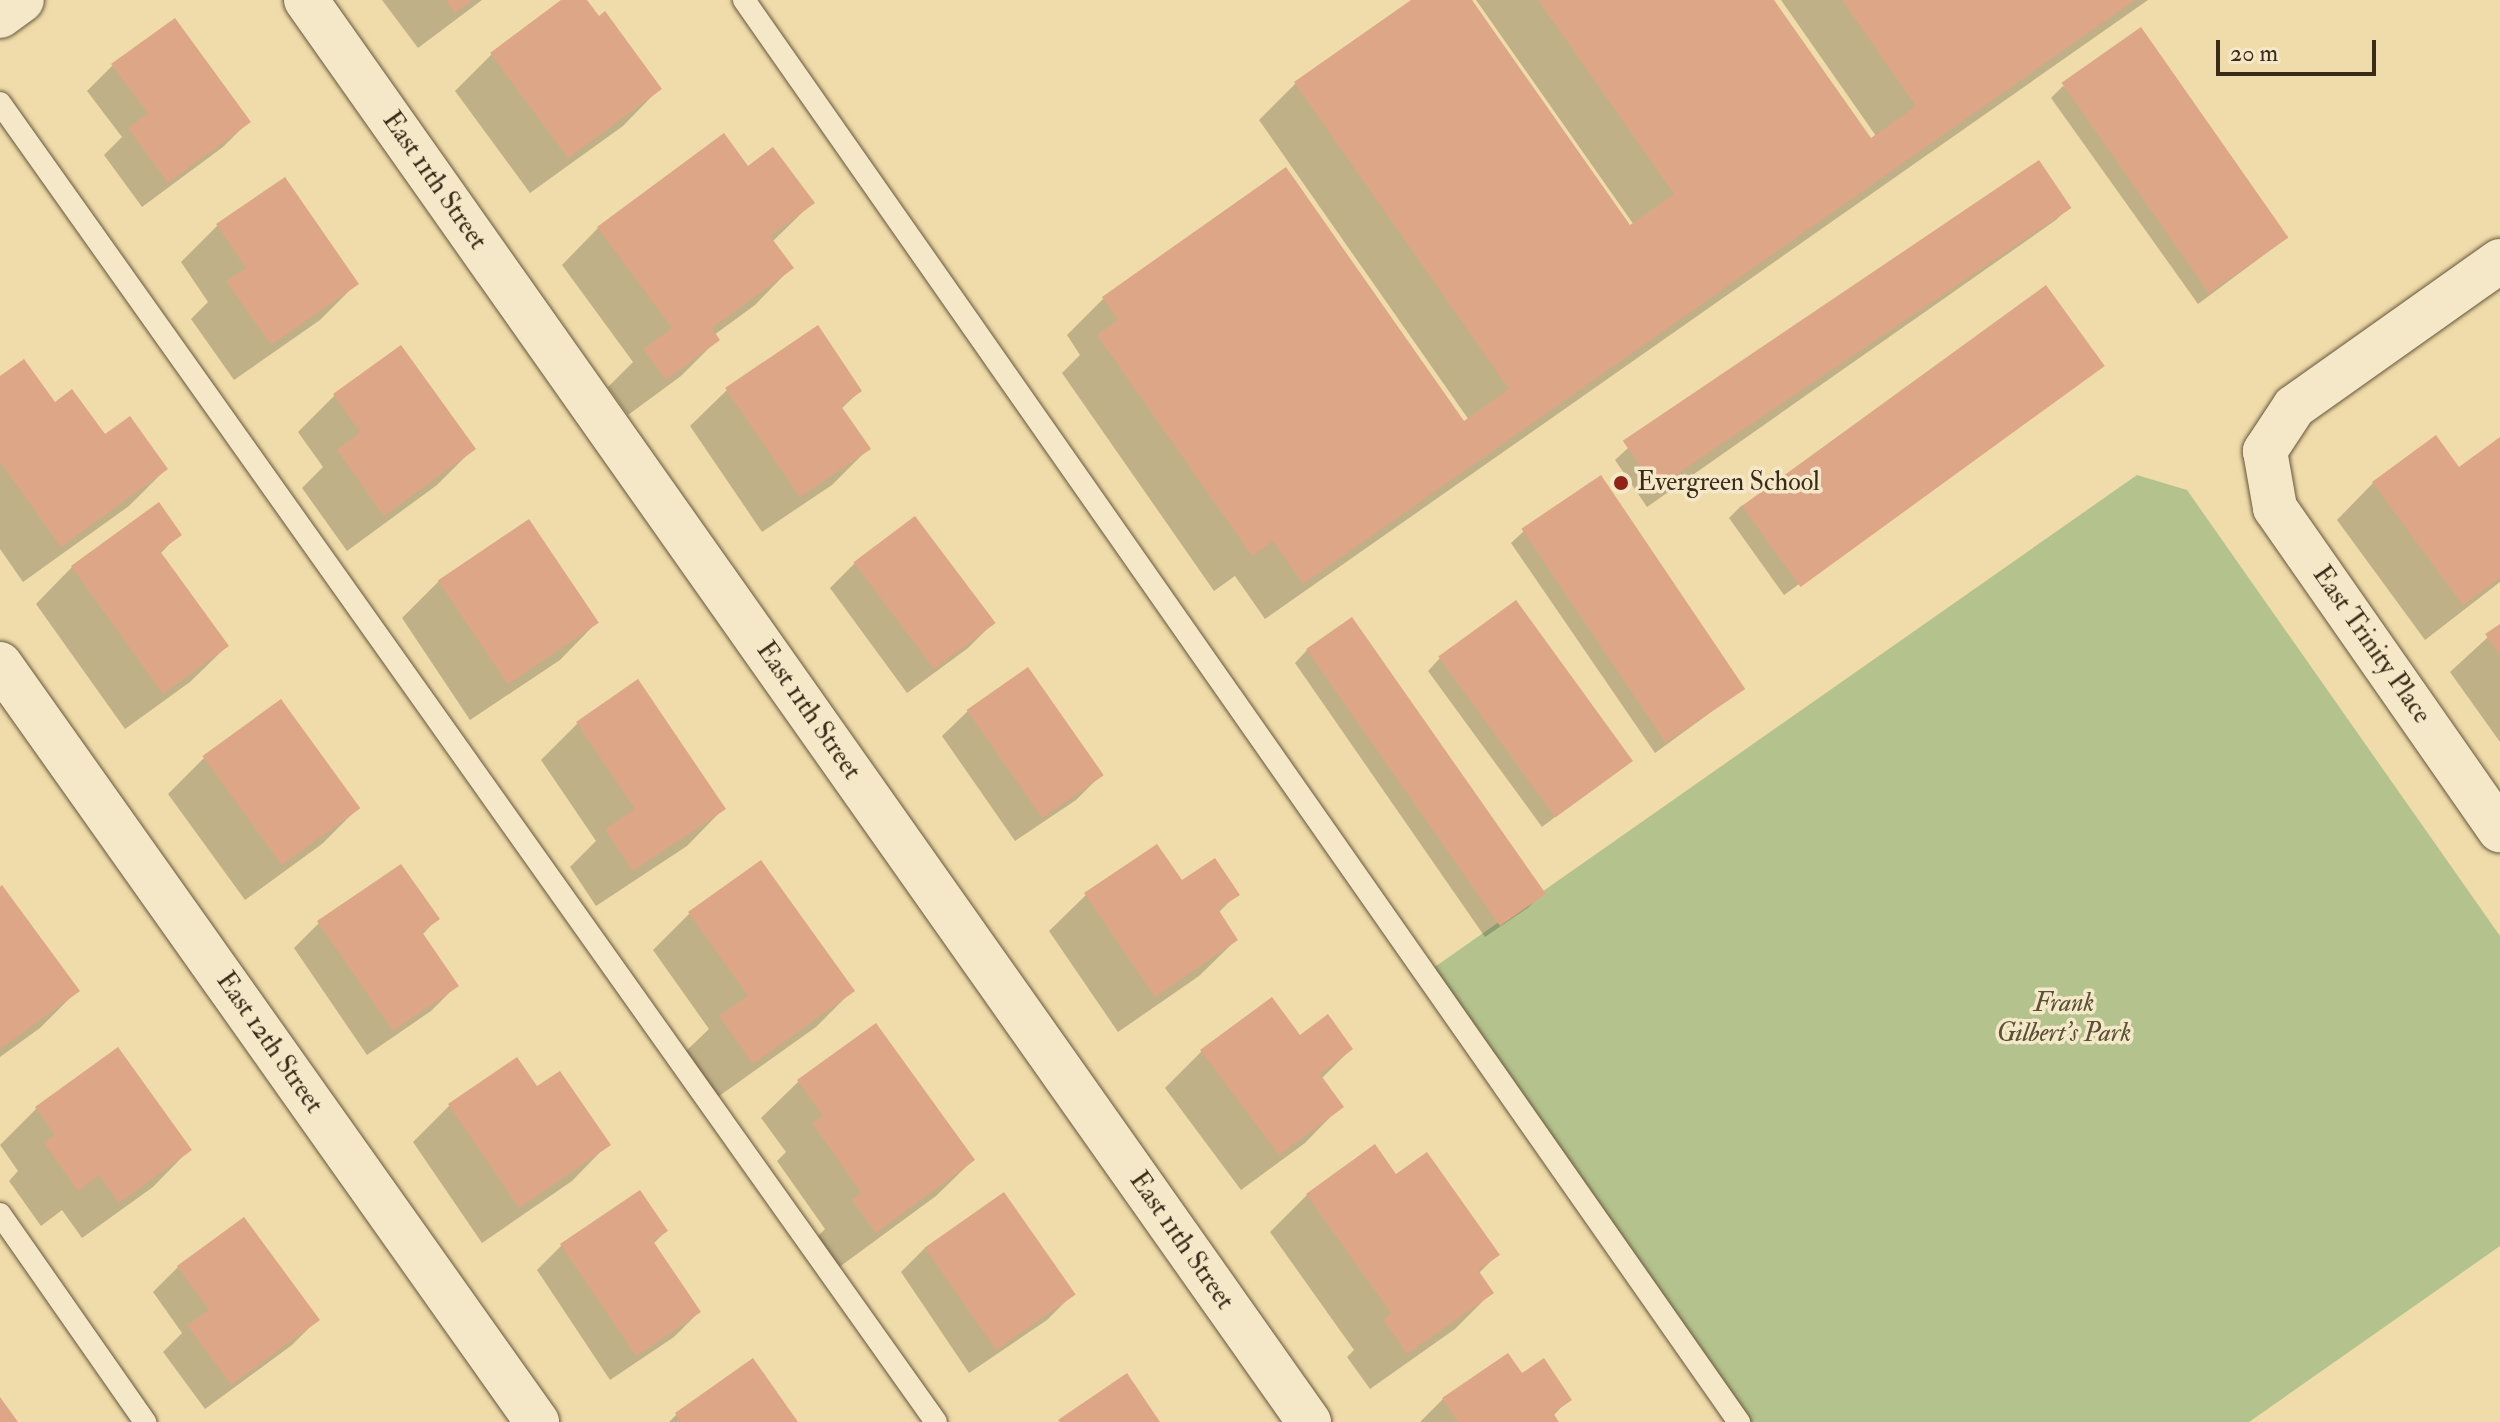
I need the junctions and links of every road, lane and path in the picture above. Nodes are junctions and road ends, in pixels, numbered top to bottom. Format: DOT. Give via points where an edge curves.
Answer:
graph roads {
  1 [pos="22,0"];
  2 [pos="306,0"];
  3 [pos="744,0"];
  4 [pos="0,16"];
  5 [pos="0,103"];
  6 [pos="2499,263"];
  7 [pos="0,664"];
  8 [pos="2500,830"];
  9 [pos="0,1214"];
  10 [pos="145,1422"];
  11 [pos="537,1422"];
  12 [pos="936,1422"];
  13 [pos="1309,1422"];
  14 [pos="1739,1422"];
  1 -- 4 [label="street"];
  2 -- 13 [label="street, East 11th Street"];
  3 -- 14 [label="lane"];
  5 -- 12 [label="lane"];
  6 -- 8 [label="street, East Trinity Place" via="2294,407 2265,451 2275,508"];
  7 -- 11 [label="street, East 12th Street"];
  9 -- 10 [label="lane"];
}
